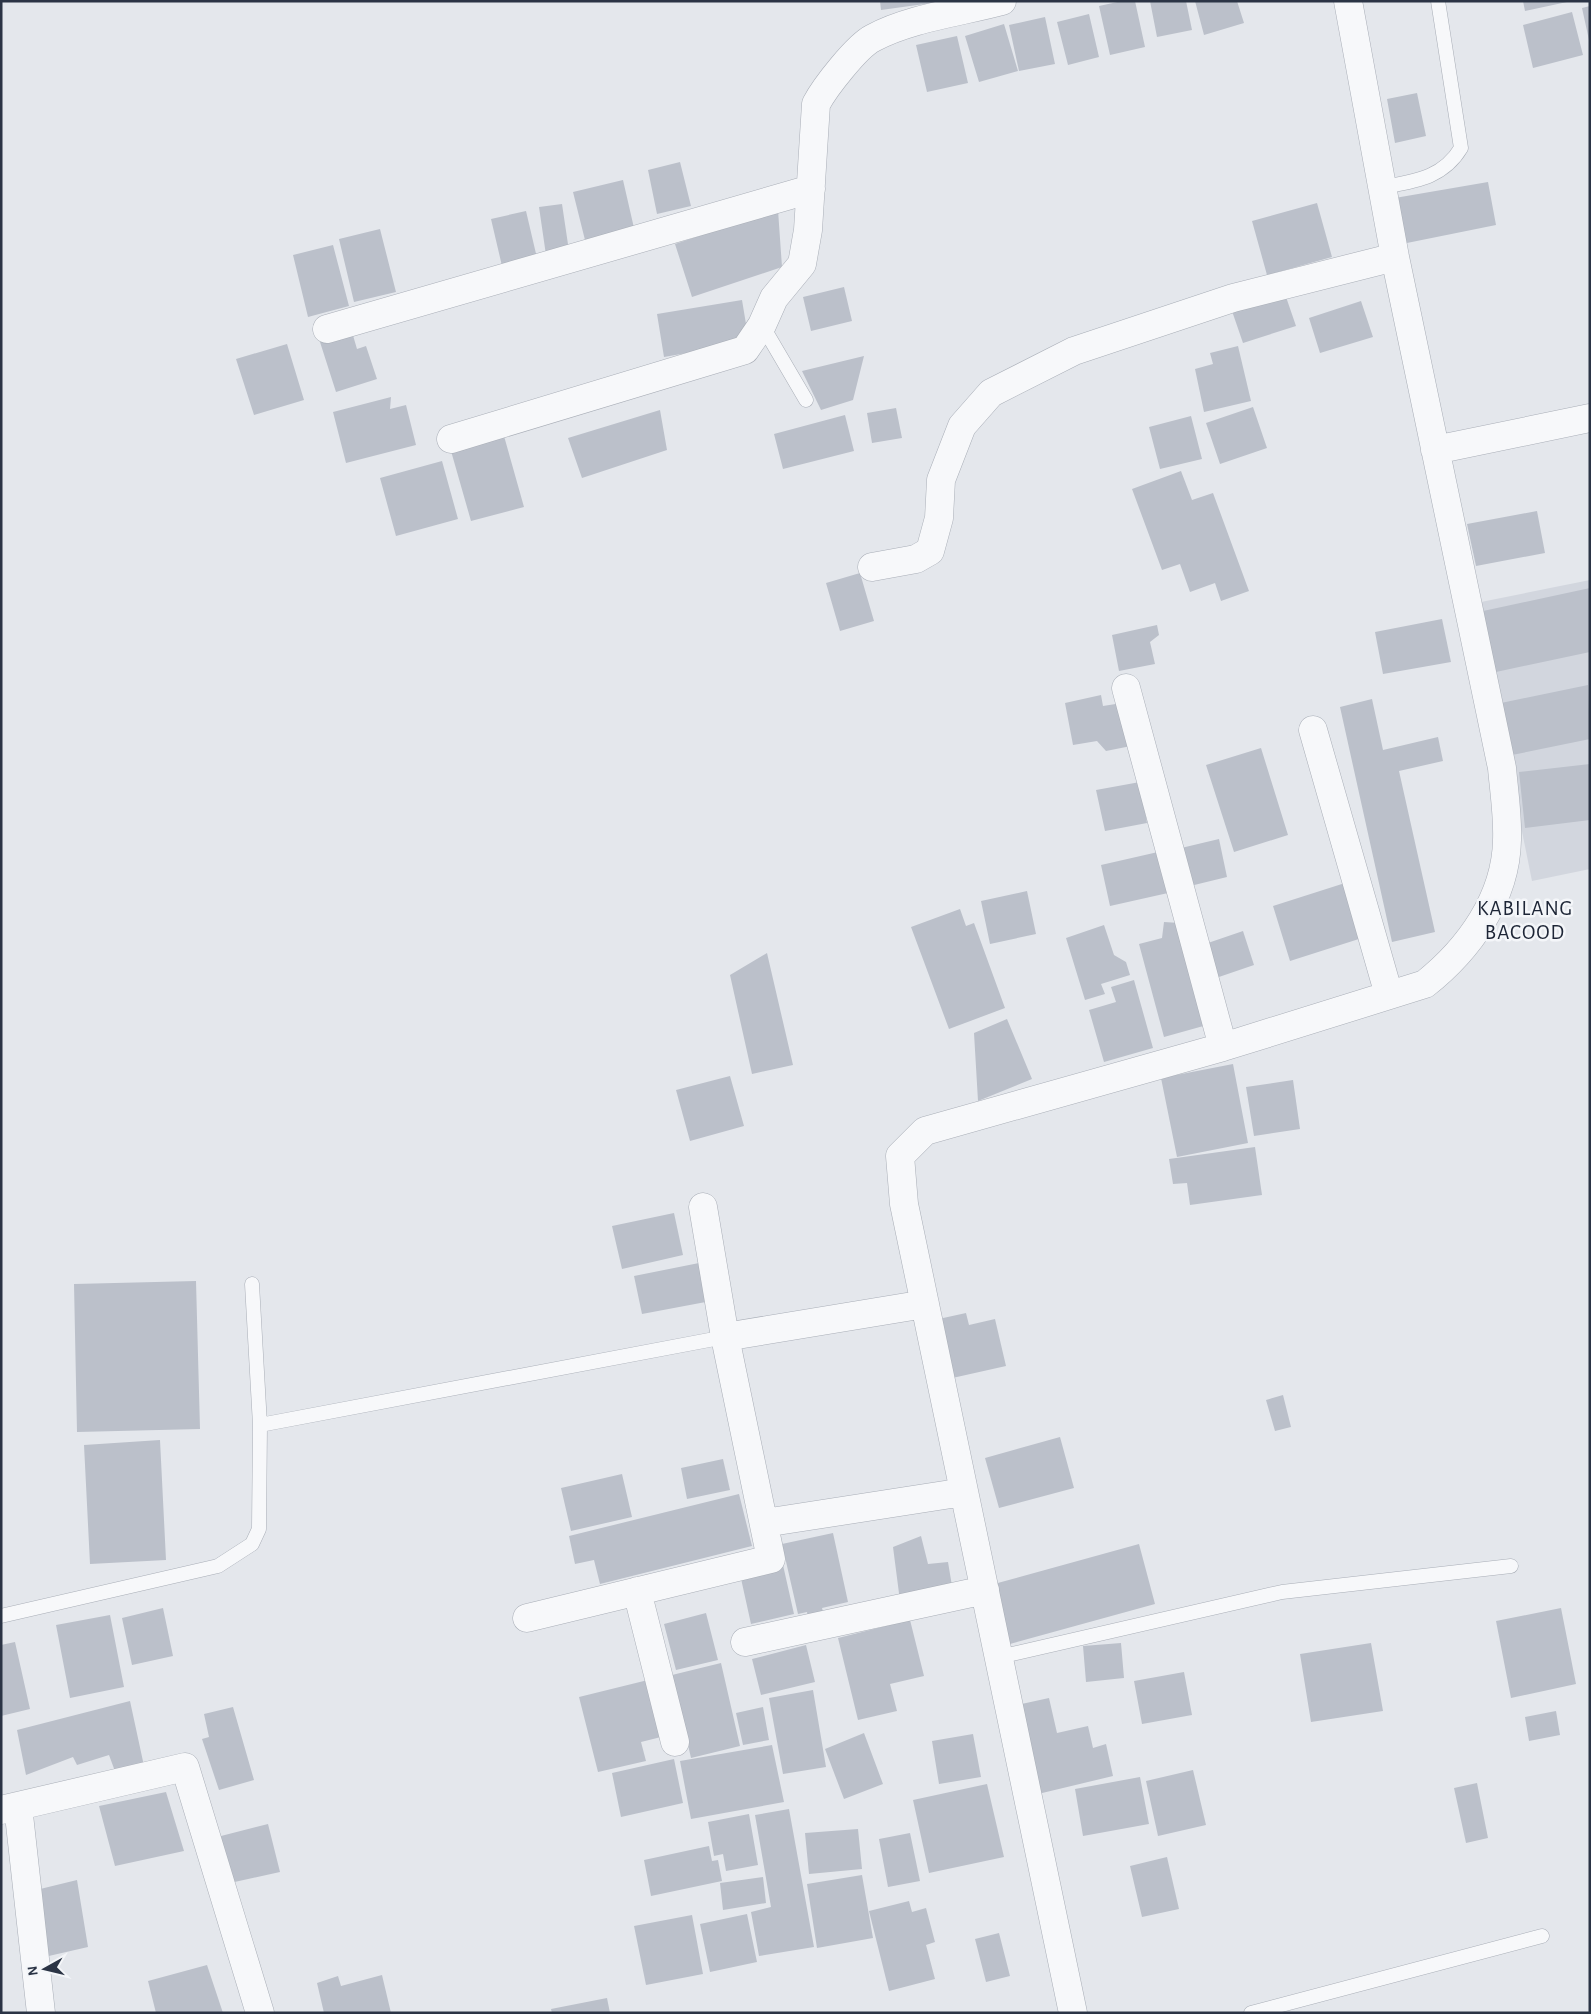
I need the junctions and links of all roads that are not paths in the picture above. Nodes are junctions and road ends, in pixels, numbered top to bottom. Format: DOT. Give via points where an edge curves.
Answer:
graph roads {
  1 [pos="1348,1"];
  2 [pos="1438,1"];
  3 [pos="995,2"];
  4 [pos="1383,187"];
  5 [pos="811,189"];
  6 [pos="1396,257"];
  7 [pos="762,325"];
  8 [pos="327,329"];
  9 [pos="806,400"];
  10 [pos="1590,418"];
  11 [pos="451,439"];
  12 [pos="1436,450"];
  13 [pos="872,567"];
  14 [pos="1126,688"];
  15 [pos="1313,730"];
  16 [pos="1389,995"];
  17 [pos="1222,1046"];
  18 [pos="702,1207"];
  19 [pos="252,1284"];
  20 [pos="925,1304"];
  21 [pos="726,1337"];
  22 [pos="260,1425"];
  23 [pos="964,1492"];
  24 [pos="764,1523"];
  25 [pos="1511,1566"];
  26 [pos="985,1590"];
  27 [pos="637,1591"];
  28 [pos="1,1616"];
  29 [pos="527,1618"];
  30 [pos="745,1642"];
  31 [pos="999,1657"];
  32 [pos="675,1742"];
  33 [pos="10,1808"];
  34 [pos="1542,1936"];
  35 [pos="41,2013"];
  36 [pos="260,2013"];
  37 [pos="1073,2013"];
  38 [pos="1252,2013"];
  1 -- 4 [label="street"];
  2 -- 4 [label="lane" via="1461,148 1454,160 1440,172 1426,179"];
  3 -- 5 [label="street" via="871,38 823,91 816,104"];
  4 -- 6 [label="street"];
  5 -- 7 [label="street" via="802,264 774,298"];
  5 -- 8 [label="street"];
  6 -- 12 [label="street"];
  6 -- 13 [label="street" via="1224,301 1074,351 991,393 962,426 941,480 939,518 930,552 916,559"];
  7 -- 9 [label="lane"];
  7 -- 11 [label="street" via="745,350 727,357"];
  10 -- 12 [label="street"];
  12 -- 16 [label="street" via="1502,768 1507,840 1502,880 1483,920 1446,967 1425,984"];
  14 -- 17 [label="street"];
  15 -- 16 [label="street"];
  16 -- 17 [label="street"];
  17 -- 20 [label="street" via="925,1131 900,1156 904,1204"];
  18 -- 21 [label="street"];
  19 -- 22 [label="lane"];
  20 -- 21 [label="street"];
  20 -- 23 [label="street"];
  21 -- 22 [label="lane"];
  21 -- 24 [label="street"];
  22 -- 28 [label="lane" via="259,1529 252,1544 218,1566"];
  23 -- 24 [label="street"];
  23 -- 26 [label="street"];
  24 -- 27 [label="street" via="771,1559"];
  25 -- 31 [label="lane" via="1282,1592"];
  26 -- 30 [label="street"];
  26 -- 31 [label="street"];
  27 -- 29 [label="street"];
  27 -- 32 [label="street"];
  31 -- 37 [label="street"];
  33 -- 35 [label="street"];
  33 -- 36 [label="street" via="185,1767"];
  34 -- 38 [label="lane"];
}
